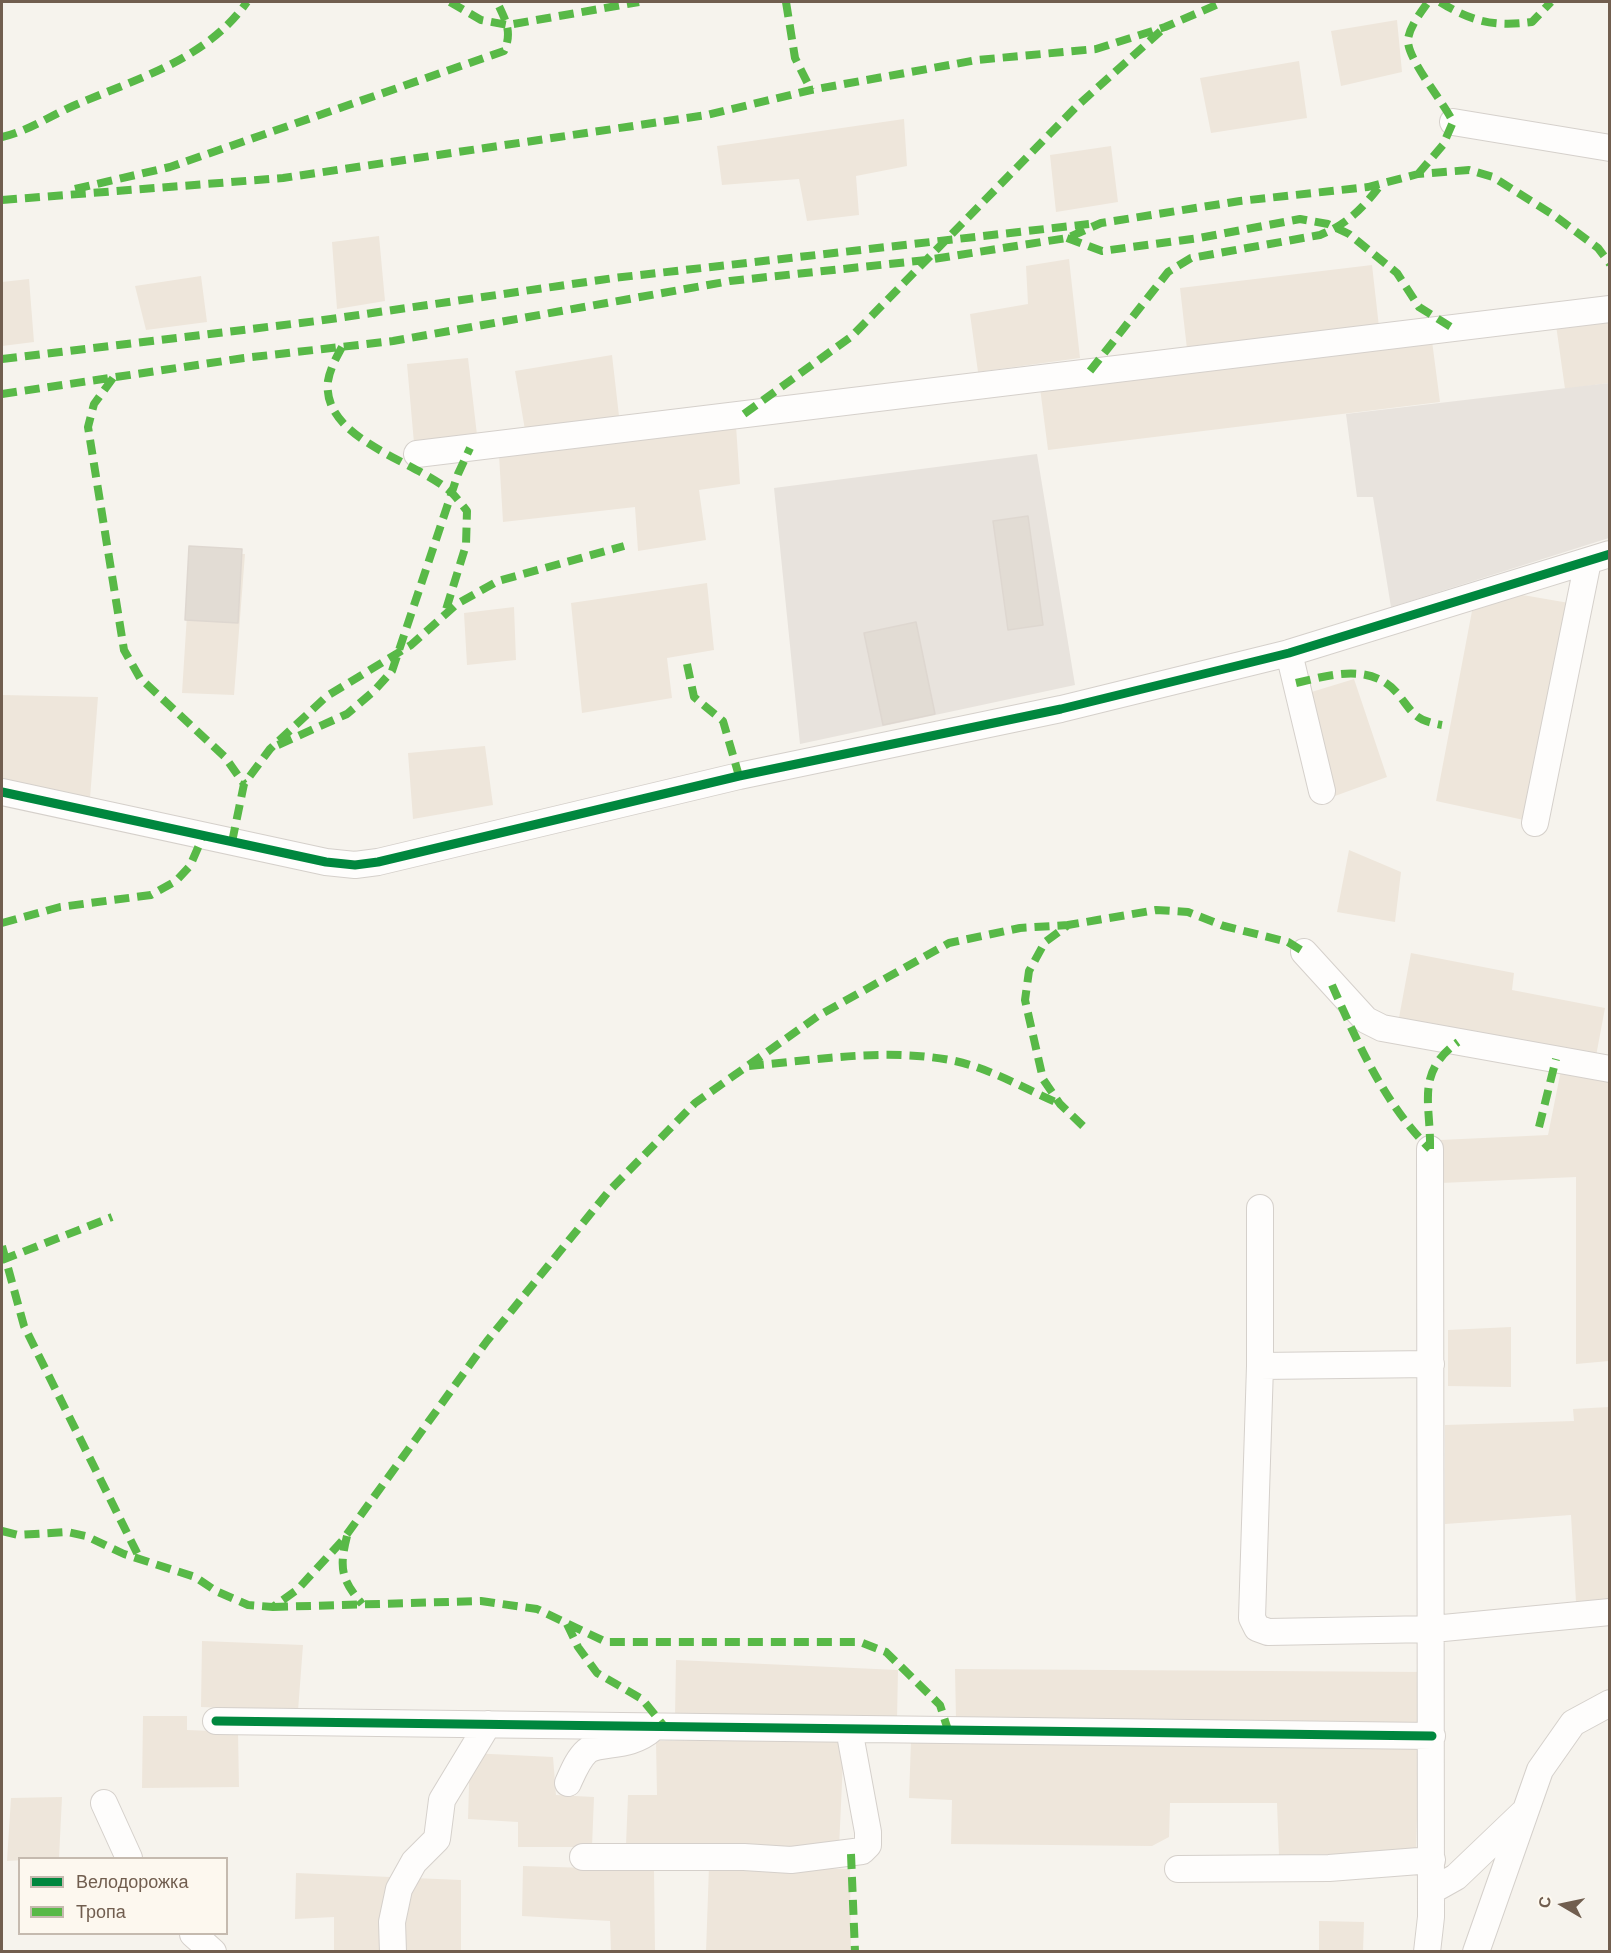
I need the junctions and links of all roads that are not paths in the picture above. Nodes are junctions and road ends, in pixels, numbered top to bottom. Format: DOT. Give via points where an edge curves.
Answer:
graph roads {
  1 [pos="1453,122"];
  2 [pos="1610,148"];
  3 [pos="1610,309"];
  4 [pos="417,454"];
  5 [pos="1599,557"];
  6 [pos="1288,652"];
  7 [pos="1322,791"];
  8 [pos="2,792"];
  9 [pos="1535,823"];
  10 [pos="1304,952"];
  11 [pos="1610,1069"];
  12 [pos="1430,1149"];
  13 [pos="1260,1208"];
  14 [pos="1431,1364"];
  15 [pos="1260,1366"];
  16 [pos="1610,1612"];
  17 [pos="1433,1629"];
  18 [pos="1610,1702"];
  19 [pos="216,1721"];
  20 [pos="488,1724"];
  21 [pos="655,1726"];
  22 [pos="849,1729"];
  23 [pos="1432,1736"];
  24 [pos="568,1783"];
  25 [pos="104,1803"];
  26 [pos="1528,1809"];
  27 [pos="129,1857"];
  28 [pos="583,1857"];
  29 [pos="1432,1860"];
  30 [pos="1178,1869"];
  31 [pos="1431,1891"];
  32 [pos="194,1935"];
  33 [pos="213,1952"];
  34 [pos="393,1952"];
  35 [pos="1427,1952"];
  36 [pos="1476,1952"];
  1 -- 2 [label="street"];
  3 -- 4 [label="street"];
  5 -- 6 [label="street"];
  5 -- 9 [label="street"];
  6 -- 7 [label="street"];
  6 -- 8 [label="street" via="1060,709 739,776 355,865"];
  10 -- 11 [label="street" via="1365,1020 1383,1028"];
  12 -- 14 [label="street"];
  13 -- 15 [label="street"];
  14 -- 15 [label="street"];
  14 -- 17 [label="street"];
  15 -- 17 [label="street" via="1252,1618 1257,1628 1268,1632"];
  16 -- 17 [label="street"];
  17 -- 23 [label="street"];
  18 -- 26 [label="street" via="1573,1723 1558,1742 1540,1770"];
  19 -- 20 [label="street"];
  20 -- 21 [label="street"];
  20 -- 34 [label="street" via="442,1800 437,1839 414,1862 399,1889 392,1922"];
  21 -- 22 [label="street"];
  21 -- 24 [label="street" via="643,1738 589,1749"];
  22 -- 23 [label="street"];
  22 -- 28 [label="street" via="868,1832 862,1851 791,1860"];
  23 -- 29 [label="street"];
  25 -- 27 [label="street"];
  26 -- 31 [label="street" via="1456,1877"];
  26 -- 36 [label="street"];
  29 -- 30 [label="street" via="1329,1868"];
  29 -- 31 [label="street"];
  31 -- 35 [label="street"];
  32 -- 33 [label="street"];
}
